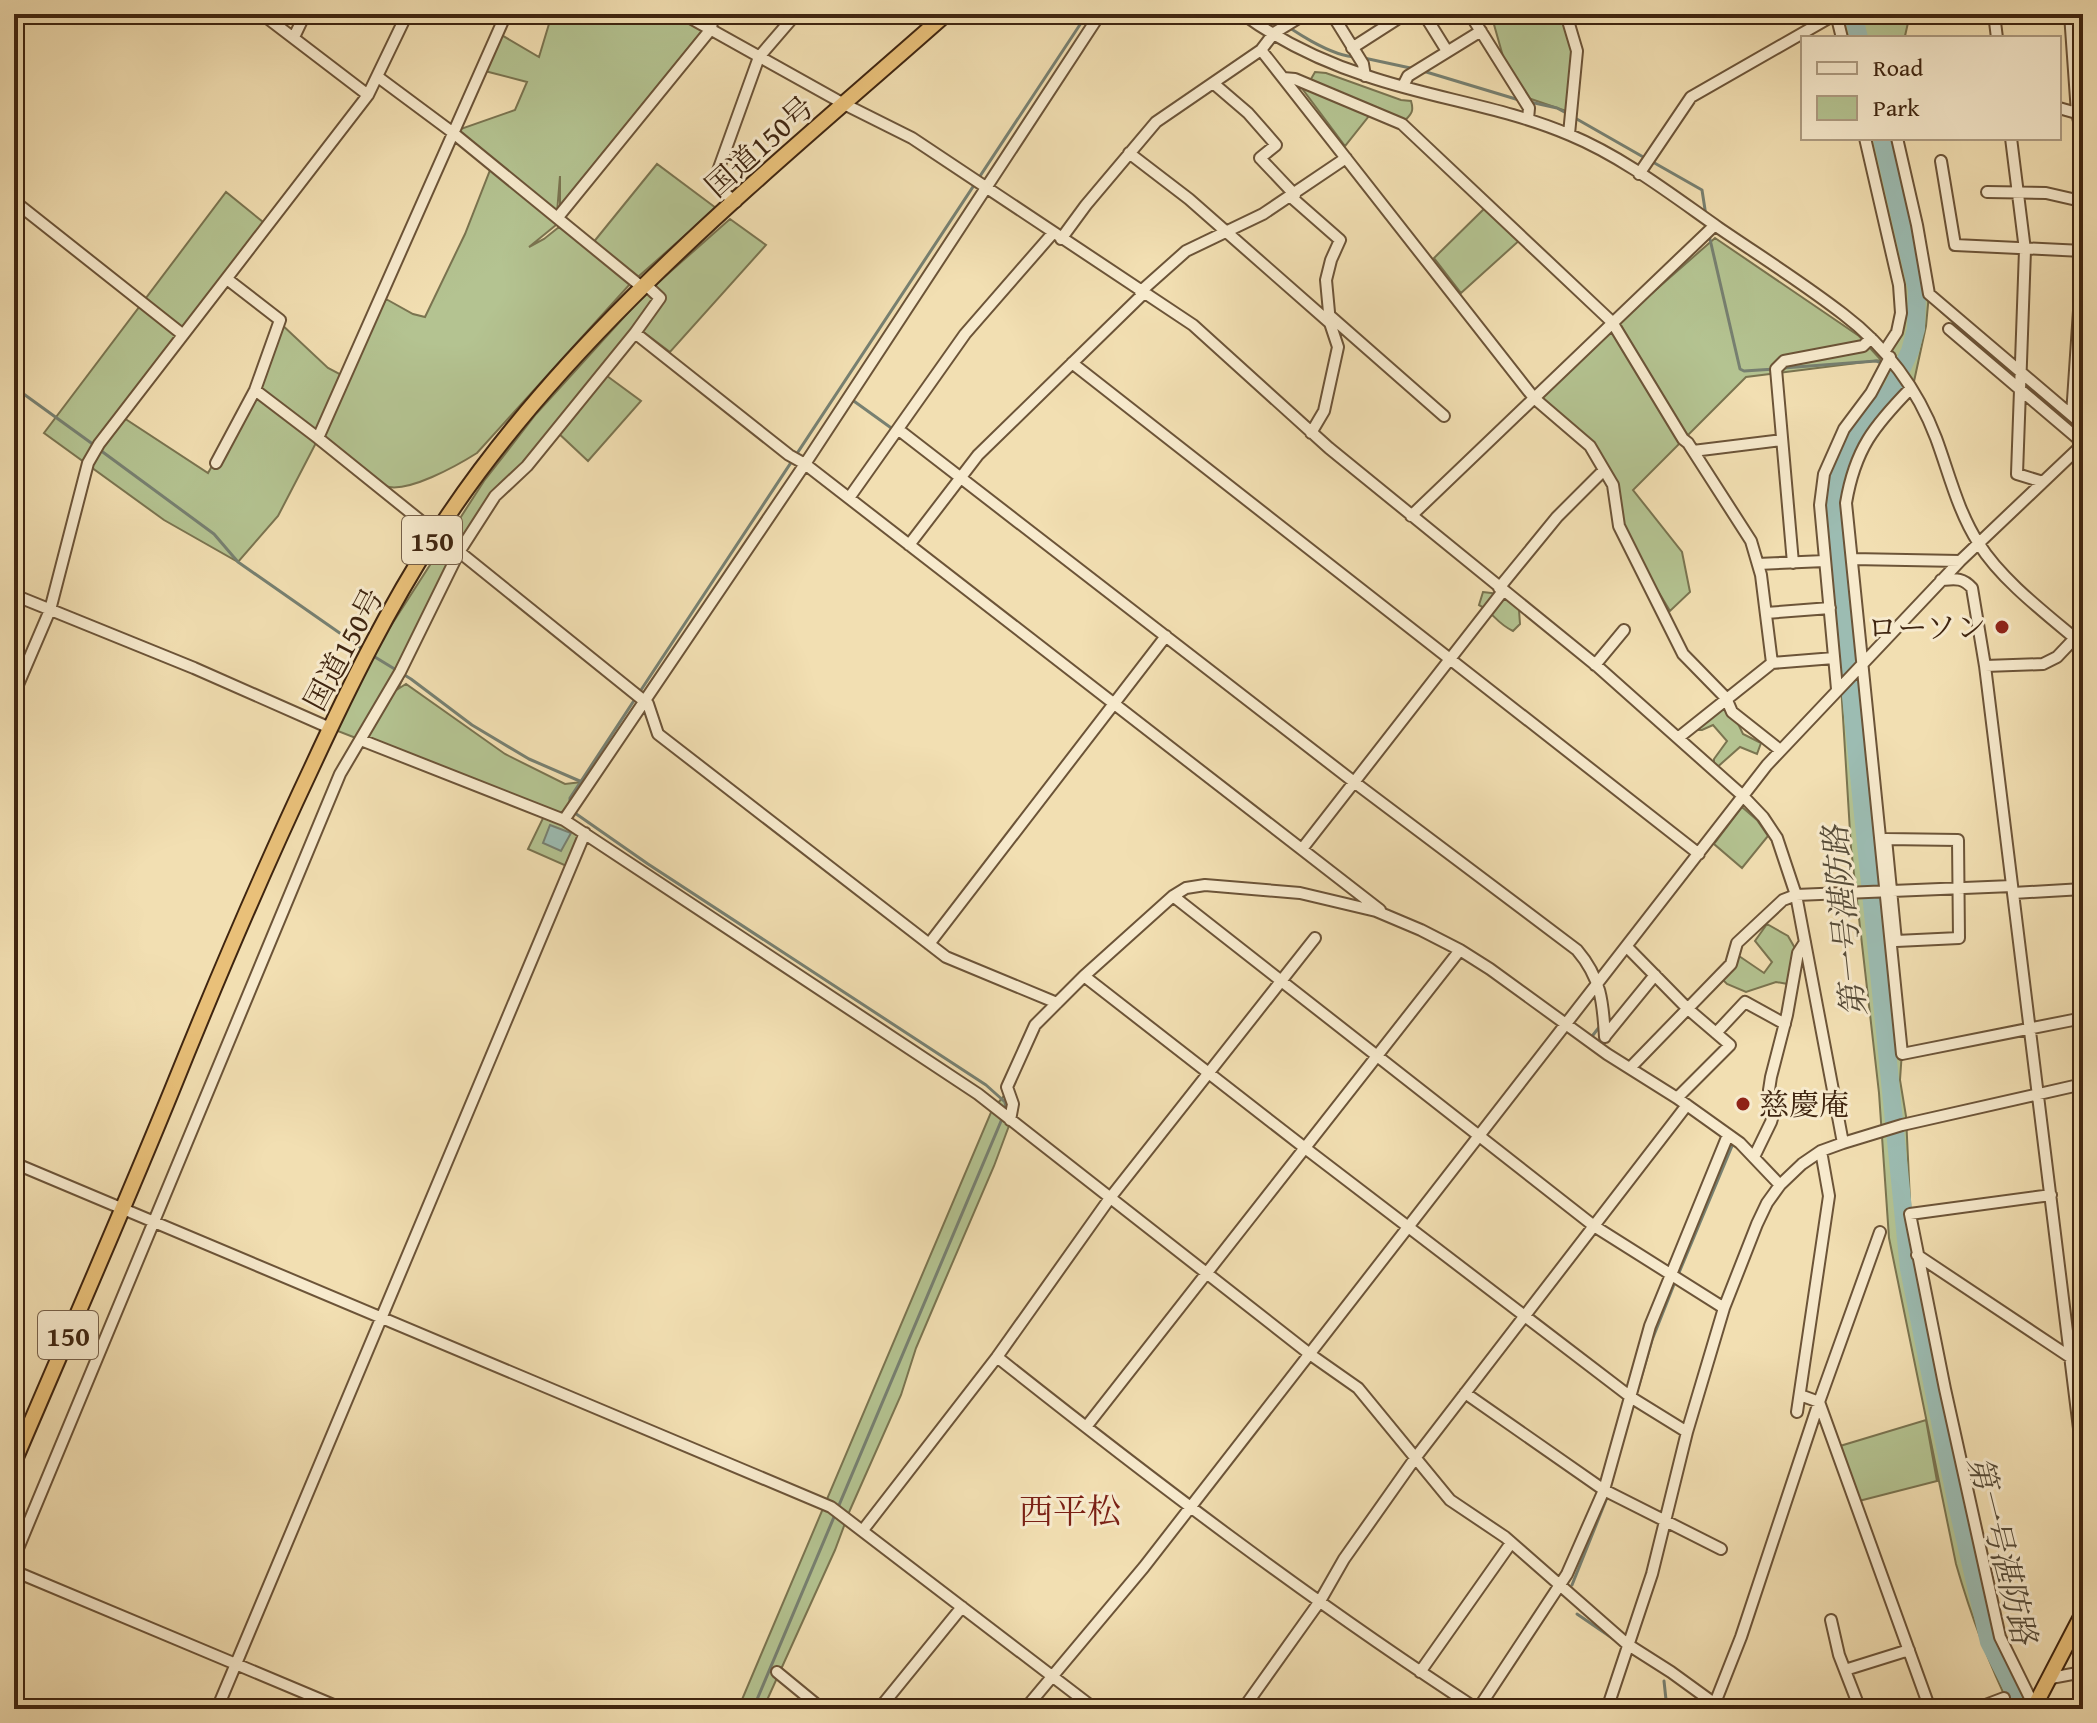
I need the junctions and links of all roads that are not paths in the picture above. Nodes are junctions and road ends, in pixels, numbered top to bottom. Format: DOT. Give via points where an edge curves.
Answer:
graph roads {
  1 [pos="262,14"];
  2 [pos="305,14"];
  3 [pos="407,14"];
  4 [pos="506,14"];
  5 [pos="683,14"];
  6 [pos="713,14"];
  7 [pos="796,14"];
  8 [pos="946,14"];
  9 [pos="1100,14"];
  10 [pos="1243,14"];
  11 [pos="1305,14"];
  12 [pos="1332,14"];
  13 [pos="1378,14"];
  14 [pos="1405,14"];
  15 [pos="1424,14"];
  16 [pos="1470,14"];
  17 [pos="1566,14"];
  18 [pos="1836,14"];
  19 [pos="1994,14"];
  20 [pos="2070,14"];
  21 [pos="1386,26"];
  22 [pos="711,29"];
  23 [pos="1481,31"];
  24 [pos="1274,33"];
  25 [pos="1842,36"];
  26 [pos="1997,36"];
  27 [pos="294,37"];
  28 [pos="1352,48"];
  29 [pos="1261,50"];
  30 [pos="1447,51"];
  31 [pos="759,57"];
  32 [pos="1365,76"];
  33 [pos="378,77"];
  34 [pos="1283,78"];
  35 [pos="1213,83"];
  36 [pos="1403,86"];
  37 [pos="368,95"];
  38 [pos="844,104"];
  39 [pos="2080,114"];
  40 [pos="1528,119"];
  41 [pos="452,132"];
  42 [pos="1569,134"];
  43 [pos="2083,137"];
  44 [pos="1865,140"];
  45 [pos="1897,140"];
  46 [pos="2011,140"];
  47 [pos="1129,153"];
  48 [pos="1346,158"];
  49 [pos="1941,161"];
  50 [pos="1639,174"];
  51 [pos="985,188"];
  52 [pos="1987,192"];
  53 [pos="2018,192"];
  54 [pos="1293,196"];
  55 [pos="14,201"];
  56 [pos="2081,201"];
  57 [pos="736,202"];
  58 [pos="558,217"];
  59 [pos="1715,225"];
  60 [pos="1225,233"];
  61 [pos="1057,236"];
  62 [pos="2025,250"];
  63 [pos="2083,251"];
  64 [pos="227,279"];
  65 [pos="645,286"];
  66 [pos="1141,293"];
  67 [pos="1330,319"];
  68 [pos="1612,322"];
  69 [pos="1949,329"];
  70 [pos="635,333"];
  71 [pos="182,334"];
  72 [pos="1871,338"];
  73 [pos="1887,354"];
  74 [pos="1072,363"];
  75 [pos="2021,372"];
  76 [pos="1910,386"];
  77 [pos="2021,389"];
  78 [pos="255,390"];
  79 [pos="1534,398"];
  80 [pos="2072,415"];
  81 [pos="1444,416"];
  82 [pos="2083,425"];
  83 [pos="899,430"];
  84 [pos="1311,433"];
  85 [pos="318,438"];
  86 [pos="1782,440"];
  87 [pos="2083,444"];
  88 [pos="1693,451"];
  89 [pos="216,463"];
  90 [pos="805,464"];
  91 [pos="1604,470"];
  92 [pos="960,478"];
  93 [pos="2043,482"];
  94 [pos="849,498"];
  95 [pos="1411,516"];
  96 [pos="436,534"];
  97 [pos="1978,544"];
  98 [pos="909,545"];
  99 [pos="459,552"];
  100 [pos="1852,559"];
  101 [pos="1825,561"];
  102 [pos="1960,561"];
  103 [pos="1793,563"];
  104 [pos="1758,564"];
  105 [pos="1941,580"];
  106 [pos="1501,590"];
  107 [pos="14,595"];
  108 [pos="1830,608"];
  109 [pos="50,610"];
  110 [pos="1766,613"];
  111 [pos="1624,630"];
  112 [pos="1166,636"];
  113 [pos="2079,641"];
  114 [pos="1834,658"];
  115 [pos="1448,659"];
  116 [pos="1772,663"];
  117 [pos="1862,663"];
  118 [pos="1595,665"];
  119 [pos="1985,666"];
  120 [pos="1839,687"];
  121 [pos="14,694"];
  122 [pos="1726,698"];
  123 [pos="644,701"];
  124 [pos="1115,704"];
  125 [pos="330,728"];
  126 [pos="1678,738"];
  127 [pos="361,740"];
  128 [pos="1780,750"];
  129 [pos="1354,782"];
  130 [pos="1743,796"];
  131 [pos="570,813"];
  132 [pos="585,833"];
  133 [pos="1302,849"];
  134 [pos="1699,854"];
  135 [pos="1959,888"];
  136 [pos="2013,889"];
  137 [pos="2083,889"];
  138 [pos="1885,890"];
  139 [pos="1796,895"];
  140 [pos="1173,896"];
  141 [pos="1388,916"];
  142 [pos="1315,938"];
  143 [pos="1805,942"];
  144 [pos="929,944"];
  145 [pos="1627,947"];
  146 [pos="1460,950"];
  147 [pos="1655,975"];
  148 [pos="1084,976"];
  149 [pos="1281,981"];
  150 [pos="1598,984"];
  151 [pos="1057,1003"];
  152 [pos="1688,1009"];
  153 [pos="2083,1018"];
  154 [pos="1566,1024"];
  155 [pos="1785,1024"];
  156 [pos="2031,1030"];
  157 [pos="1716,1033"];
  158 [pos="1601,1042"];
  159 [pos="1377,1055"];
  160 [pos="1630,1068"];
  161 [pos="1208,1073"];
  162 [pos="2083,1084"];
  163 [pos="2039,1095"];
  164 [pos="1682,1102"];
  165 [pos="1010,1120"];
  166 [pos="1481,1136"];
  167 [pos="1727,1138"];
  168 [pos="1843,1143"];
  169 [pos="1305,1148"];
  170 [pos="1821,1151"];
  171 [pos="1754,1157"];
  172 [pos="14,1163"];
  173 [pos="1780,1185"];
  174 [pos="2051,1195"];
  175 [pos="1110,1198"];
  176 [pos="122,1208"];
  177 [pos="155,1222"];
  178 [pos="1594,1226"];
  179 [pos="1409,1228"];
  180 [pos="1880,1232"];
  181 [pos="1917,1255"];
  182 [pos="1207,1274"];
  183 [pos="1676,1278"];
  184 [pos="1724,1308"];
  185 [pos="1524,1316"];
  186 [pos="383,1318"];
  187 [pos="1311,1355"];
  188 [pos="997,1357"];
  189 [pos="2070,1357"];
  190 [pos="2078,1371"];
  191 [pos="1465,1393"];
  192 [pos="1800,1395"];
  193 [pos="1633,1398"];
  194 [pos="1819,1402"];
  195 [pos="1797,1412"];
  196 [pos="1086,1427"];
  197 [pos="1687,1432"];
  198 [pos="1416,1457"];
  199 [pos="2083,1461"];
  200 [pos="14,1462"];
  201 [pos="1604,1490"];
  202 [pos="1190,1507"];
  203 [pos="1666,1523"];
  204 [pos="863,1530"];
  205 [pos="1511,1543"];
  206 [pos="1721,1549"];
  207 [pos="14,1558"];
  208 [pos="14,1571"];
  209 [pos="1559,1586"];
  210 [pos="1320,1601"];
  211 [pos="962,1607"];
  212 [pos="2083,1613"];
  213 [pos="1831,1620"];
  214 [pos="1627,1644"];
  215 [pos="1909,1650"];
  216 [pos="236,1664"];
  217 [pos="1845,1670"];
  218 [pos="777,1672"];
  219 [pos="1420,1672"];
  220 [pos="2082,1674"];
  221 [pos="1054,1678"];
  222 [pos="2051,1678"];
  223 [pos="2004,1698"];
  224 [pos="1718,1706"];
  225 [pos="2034,1708"];
  226 [pos="217,1709"];
  227 [pos="343,1709"];
  228 [pos="822,1709"];
  229 [pos="879,1709"];
  230 [pos="1025,1709"];
  231 [pos="1095,1709"];
  232 [pos="1243,1709"];
  233 [pos="1477,1709"];
  234 [pos="1607,1709"];
  235 [pos="1860,1709"];
  236 [pos="1930,1709"];
  237 [pos="1975,1709"];
  1 -- 27 [label="street"];
  2 -- 27 [label="street"];
  3 -- 33 [label="street"];
  4 -- 41 [label="street"];
  5 -- 22 [label="street"];
  6 -- 22 [label="street"];
  7 -- 31 [label="street"];
  8 -- 38 [label="highway, 国道150号 / 150"];
  9 -- 51 [label="street"];
  10 -- 24 [label="street"];
  11 -- 24 [label="street"];
  12 -- 28 [label="street"];
  13 -- 21 [label="street"];
  14 -- 21 [label="street"];
  15 -- 30 [label="street"];
  16 -- 23 [label="street"];
  17 -- 42 [label="street" via="1577,51"];
  18 -- 25 [label="street"];
  18 -- 50 [label="street" via="1691,97"];
  19 -- 26 [label="street"];
  20 -- 39 [label="street"];
  21 -- 28 [label="street"];
  22 -- 31 [label="street"];
  22 -- 58 [label="street"];
  23 -- 30 [label="street"];
  23 -- 40 [label="street" via="1529,108"];
  24 -- 29 [label="street"];
  24 -- 32 [label="street"];
  27 -- 37 [label="street"];
  28 -- 32 [label="street"];
  29 -- 34 [label="street"];
  29 -- 35 [label="street"];
  30 -- 36 [label="street" via="1408,76"];
  31 -- 38 [label="street"];
  31 -- 57 [label="street" via="715,179"];
  32 -- 36 [label="street"];
  33 -- 37 [label="street"];
  33 -- 41 [label="street"];
  34 -- 48 [label="street"];
  34 -- 68 [label="street" via="1402,124"];
  35 -- 47 [label="street" via="1156,122"];
  35 -- 54 [label="street" via="1276,145 1260,158"];
  36 -- 40 [label="street"];
  37 -- 64 [label="street"];
  38 -- 51 [label="street" via="912,138"];
  38 -- 57 [label="highway, 国道150号 / 150"];
  39 -- 43 [label="street"];
  40 -- 42 [label="street"];
  41 -- 58 [label="street"];
  41 -- 85 [label="street"];
  42 -- 50 [label="street"];
  44 -- 73 [label="street" via="1899,285 1901,313"];
  45 -- 75 [label="street" via="1929,294"];
  46 -- 53 [label="street"];
  47 -- 60 [label="street"];
  47 -- 61 [label="street"];
  48 -- 54 [label="street"];
  48 -- 79 [label="street"];
  49 -- 62 [label="street" via="1955,245"];
  50 -- 59 [label="street"];
  51 -- 61 [label="street"];
  51 -- 90 [label="street"];
  52 -- 53 [label="street"];
  53 -- 56 [label="street"];
  53 -- 62 [label="street"];
  54 -- 60 [label="street"];
  54 -- 67 [label="street" via="1340,240 1326,280"];
  55 -- 71 [label="street"];
  57 -- 65 [label="highway, 国道150号 / 150"];
  58 -- 65 [label="street"];
  59 -- 68 [label="street"];
  59 -- 72 [label="street"];
  60 -- 66 [label="street" via="1186,251"];
  60 -- 67 [label="street"];
  61 -- 66 [label="street"];
  61 -- 83 [label="street" via="965,334"];
  62 -- 63 [label="street"];
  62 -- 75 [label="street"];
  63 -- 80 [label="street"];
  64 -- 71 [label="street"];
  64 -- 78 [label="street" via="280,320"];
  65 -- 70 [label="street" via="660,298"];
  65 -- 96 [label="highway, 国道150号 / 150" via="530,410"];
  66 -- 74 [label="street"];
  66 -- 84 [label="street" via="1193,325"];
  67 -- 81 [label="street"];
  67 -- 84 [label="street" via="1338,347 1324,411"];
  68 -- 79 [label="street"];
  68 -- 88 [label="street"];
  69 -- 77 [label="street"];
  70 -- 90 [label="street"];
  70 -- 99 [label="street" via="527,466 495,496"];
  71 -- 109 [label="street" via="85,470"];
  72 -- 73 [label="street"];
  72 -- 86 [label="street" via="1863,346 1784,361 1776,369"];
  73 -- 76 [label="street"];
  73 -- 101 [label="street" via="1824,474 1820,505"];
  74 -- 92 [label="street"];
  74 -- 115 [label="street"];
  75 -- 77 [label="street"];
  75 -- 80 [label="street"];
  76 -- 97 [label="street"];
  76 -- 100 [label="street" via="1854,463 1846,503"];
  77 -- 87 [label="street"];
  77 -- 93 [label="street" via="2017,474"];
  78 -- 85 [label="street"];
  78 -- 89 [label="street"];
  79 -- 91 [label="street" via="1590,446"];
  79 -- 95 [label="street"];
  80 -- 82 [label="street"];
  83 -- 92 [label="street"];
  83 -- 94 [label="street"];
  84 -- 95 [label="street"];
  85 -- 96 [label="street"];
  86 -- 88 [label="street"];
  86 -- 103 [label="street"];
  87 -- 93 [label="street"];
  88 -- 104 [label="street" via="1751,541"];
  90 -- 94 [label="street"];
  90 -- 123 [label="street"];
  91 -- 106 [label="street" via="1557,517"];
  91 -- 122 [label="street" via="1613,485 1619,526 1683,654"];
  92 -- 98 [label="street"];
  92 -- 112 [label="street"];
  93 -- 97 [label="street"];
  94 -- 98 [label="street"];
  95 -- 106 [label="street"];
  96 -- 99 [label="street"];
  96 -- 125 [label="highway, 国道150号 / 150"];
  97 -- 102 [label="street"];
  97 -- 113 [label="street"];
  98 -- 124 [label="street"];
  99 -- 123 [label="street"];
  99 -- 127 [label="street"];
  100 -- 102 [label="street"];
  100 -- 117 [label="street"];
  101 -- 103 [label="street"];
  101 -- 108 [label="street"];
  102 -- 105 [label="street"];
  103 -- 104 [label="street"];
  104 -- 110 [label="street"];
  105 -- 117 [label="street"];
  105 -- 119 [label="street" via="1958,578 1972,588"];
  106 -- 115 [label="street"];
  106 -- 118 [label="street"];
  107 -- 109 [label="street"];
  108 -- 110 [label="street"];
  108 -- 114 [label="street"];
  109 -- 121 [label="street"];
  109 -- 125 [label="street"];
  110 -- 116 [label="street"];
  111 -- 118 [label="street"];
  112 -- 124 [label="street"];
  112 -- 129 [label="street"];
  113 -- 119 [label="street" via="2043,664"];
  114 -- 116 [label="street"];
  114 -- 120 [label="street"];
  115 -- 129 [label="street"];
  115 -- 134 [label="street"];
  116 -- 122 [label="street"];
  117 -- 120 [label="street"];
  117 -- 138 [label="street"];
  118 -- 126 [label="street"];
  119 -- 136 [label="street"];
  120 -- 128 [label="street"];
  122 -- 126 [label="street"];
  122 -- 128 [label="street" via="1732,712"];
  123 -- 131 [label="street"];
  123 -- 144 [label="street" via="658,734"];
  124 -- 133 [label="street"];
  124 -- 144 [label="street"];
  125 -- 176 [label="highway, 国道150号 / 150" via="268,861"];
  126 -- 130 [label="street"];
  127 -- 131 [label="street"];
  127 -- 177 [label="street" via="340,774"];
  128 -- 130 [label="street"];
  129 -- 133 [label="street"];
  129 -- 150 [label="street" via="1577,950"];
  130 -- 134 [label="street"];
  130 -- 139 [label="street" via="1777,838"];
  131 -- 132 [label="street"];
  132 -- 165 [label="street"];
  132 -- 186 [label="street"];
  133 -- 141 [label="street"];
  134 -- 145 [label="street"];
  135 -- 136 [label="street"];
  135 -- 138 [label="street"];
  135 -- 138 [label="street" via="1959,938 1896,941"];
  135 -- 138 [label="street" via="1958,840 1886,839"];
  136 -- 137 [label="street"];
  136 -- 156 [label="street"];
  138 -- 139 [label="street"];
  138 -- 156 [label="street" via="1902,1054"];
  139 -- 143 [label="street"];
  139 -- 152 [label="street" via="1783,900 1737,943 1731,964"];
  140 -- 141 [label="street" via="1205,885 1243,887 1300,893"];
  140 -- 148 [label="street"];
  140 -- 149 [label="street"];
  141 -- 146 [label="street"];
  142 -- 149 [label="street"];
  143 -- 155 [label="street" via="1798,953"];
  143 -- 168 [label="street"];
  144 -- 151 [label="street" via="946,957"];
  145 -- 147 [label="street"];
  145 -- 150 [label="street"];
  146 -- 154 [label="street"];
  146 -- 159 [label="street"];
  147 -- 152 [label="street"];
  147 -- 158 [label="street"];
  148 -- 151 [label="street"];
  148 -- 161 [label="street"];
  149 -- 159 [label="street"];
  149 -- 161 [label="street"];
  150 -- 154 [label="street"];
  150 -- 158 [label="street"];
  151 -- 165 [label="street" via="1035,1025 1007,1087 1013,1104"];
  152 -- 157 [label="street"];
  152 -- 160 [label="street"];
  153 -- 156 [label="street"];
  154 -- 158 [label="street"];
  154 -- 166 [label="street"];
  155 -- 157 [label="street" via="1745,1002"];
  155 -- 171 [label="street" via="1769,1090 1774,1112"];
  156 -- 163 [label="street"];
  157 -- 164 [label="street" via="1730,1045"];
  158 -- 160 [label="street"];
  159 -- 166 [label="street"];
  159 -- 169 [label="street"];
  160 -- 164 [label="street"];
  161 -- 169 [label="street"];
  161 -- 175 [label="street"];
  162 -- 163 [label="street"];
  163 -- 168 [label="street"];
  163 -- 174 [label="street"];
  164 -- 167 [label="street"];
  164 -- 178 [label="street"];
  165 -- 175 [label="street"];
  166 -- 178 [label="street"];
  166 -- 179 [label="street"];
  167 -- 171 [label="street"];
  167 -- 183 [label="street"];
  168 -- 170 [label="street"];
  169 -- 179 [label="street"];
  169 -- 182 [label="street"];
  170 -- 173 [label="street"];
  170 -- 192 [label="street" via="1829,1196"];
  171 -- 173 [label="street"];
  172 -- 176 [label="street"];
  173 -- 184 [label="street" via="1767,1203"];
  174 -- 181 [label="street" via="1910,1214"];
  174 -- 189 [label="street"];
  175 -- 182 [label="street"];
  175 -- 188 [label="street"];
  176 -- 177 [label="street"];
  176 -- 200 [label="highway, 国道150号 / 150"];
  177 -- 186 [label="street"];
  177 -- 207 [label="street"];
  178 -- 183 [label="street"];
  178 -- 185 [label="street"];
  179 -- 185 [label="street"];
  179 -- 187 [label="street"];
  180 -- 194 [label="street"];
  181 -- 189 [label="street"];
  181 -- 225 [label="street" via="2000,1637"];
  182 -- 187 [label="street"];
  182 -- 196 [label="street"];
  183 -- 184 [label="street"];
  183 -- 193 [label="street" via="1650,1326"];
  184 -- 197 [label="street"];
  185 -- 191 [label="street"];
  185 -- 193 [label="street"];
  186 -- 204 [label="street" via="831,1507"];
  186 -- 216 [label="street"];
  187 -- 198 [label="street" via="1358,1388"];
  187 -- 202 [label="street"];
  188 -- 196 [label="street"];
  188 -- 204 [label="street"];
  189 -- 190 [label="street"];
  190 -- 199 [label="street"];
  191 -- 198 [label="street"];
  191 -- 201 [label="street"];
  192 -- 194 [label="street"];
  192 -- 195 [label="street"];
  193 -- 197 [label="street"];
  193 -- 201 [label="street"];
  194 -- 215 [label="street"];
  194 -- 224 [label="street"];
  196 -- 202 [label="street"];
  197 -- 203 [label="street"];
  198 -- 205 [label="street" via="1450,1500"];
  198 -- 210 [label="street"];
  201 -- 203 [label="street"];
  201 -- 209 [label="street"];
  202 -- 210 [label="street"];
  202 -- 221 [label="street"];
  203 -- 206 [label="street"];
  203 -- 214 [label="street"];
  204 -- 211 [label="street"];
  205 -- 209 [label="street"];
  205 -- 219 [label="street"];
  208 -- 216 [label="street"];
  209 -- 214 [label="street"];
  209 -- 233 [label="street"];
  210 -- 219 [label="street"];
  210 -- 232 [label="street"];
  211 -- 221 [label="street"];
  211 -- 229 [label="street"];
  212 -- 222 [label="highway"];
  213 -- 217 [label="street"];
  214 -- 224 [label="street"];
  214 -- 234 [label="street"];
  215 -- 217 [label="street"];
  215 -- 236 [label="street"];
  216 -- 226 [label="street"];
  216 -- 227 [label="street"];
  217 -- 235 [label="street"];
  218 -- 228 [label="street"];
  219 -- 233 [label="street"];
  220 -- 222 [label="street"];
  221 -- 230 [label="street"];
  221 -- 231 [label="street"];
  222 -- 225 [label="highway"];
  223 -- 237 [label="street"];
}
